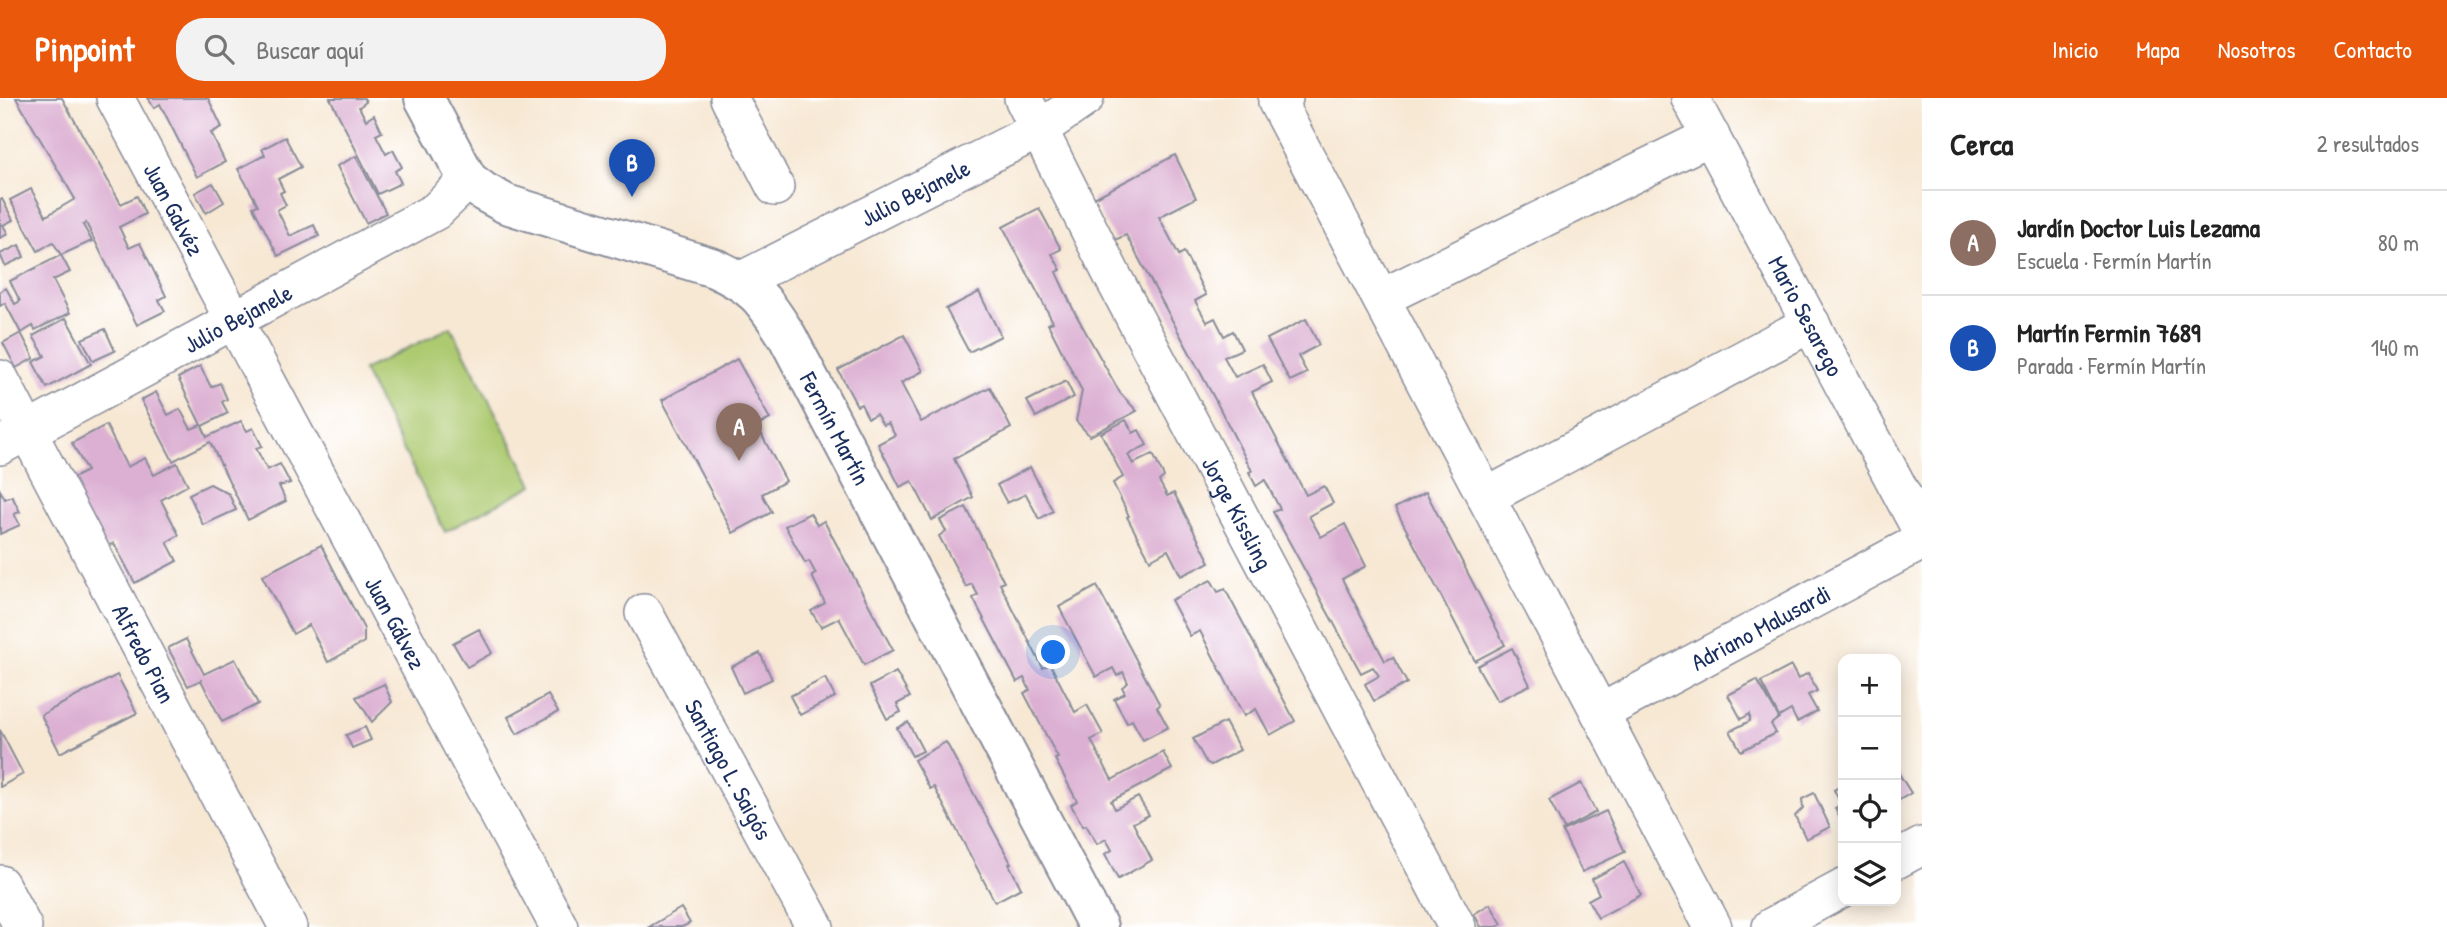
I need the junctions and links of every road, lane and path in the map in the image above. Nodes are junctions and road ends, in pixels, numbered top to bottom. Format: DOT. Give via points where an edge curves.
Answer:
graph roads {
  1 [pos="115,98"];
  2 [pos="424,98"];
  3 [pos="729,98"];
  4 [pos="1085,98"];
  5 [pos="1284,98"];
  6 [pos="1690,98"];
  7 [pos="1031,114"];
  8 [pos="1711,135"];
  9 [pos="468,180"];
  10 [pos="775,187"];
  11 [pos="741,280"];
  12 [pos="1381,298"];
  13 [pos="235,319"];
  14 [pos="1811,323"];
  15 [pos="0,379"];
  16 [pos="14,439"];
  17 [pos="1486,497"];
  18 [pos="1922,532"];
  19 [pos="1922,541"];
  20 [pos="644,614"];
  21 [pos="1600,713"];
  22 [pos="1922,846"];
  23 [pos="1901,857"];
  24 [pos="0,884"];
  25 [pos="1838,891"];
  26 [pos="23,927"];
  27 [pos="288,927"];
  28 [pos="559,927"];
  29 [pos="814,927"];
  30 [pos="1098,927"];
  31 [pos="1457,927"];
  32 [pos="1713,927"];
  33 [pos="1771,927"];
  1 -- 13 [label="street, Juan Galvéz"];
  2 -- 9 [label="main road, Fermín Martín"];
  3 -- 10 [label="street"];
  4 -- 7 [label="street, Julio Bejanele"];
  5 -- 12 [label="street" via="1277,102"];
  6 -- 8 [label="street, Mario Sesarego"];
  7 -- 11 [label="street, Julio Bejanele"];
  7 -- 31 [label="street, Jorge Kissling"];
  8 -- 12 [label="street"];
  8 -- 14 [label="street, Mario Sesarego"];
  9 -- 11 [label="main road, Fermín Martín" via="506,204"];
  9 -- 13 [label="street, Julio Bejanele" via="436,211"];
  11 -- 30 [label="main road, Fermín Martín" via="768,306 787,336"];
  12 -- 17 [label="street"];
  13 -- 16 [label="street, Julio Bejanele"];
  13 -- 28 [label="street, Juan Gálvez"];
  14 -- 17 [label="street"];
  14 -- 18 [label="street, Mario Sesarego"];
  15 -- 16 [label="street, Alfredo Pian"];
  16 -- 27 [label="street, Alfredo Pian"];
  17 -- 21 [label="street"];
  19 -- 21 [label="street, Adriano Malusardi"];
  20 -- 29 [label="street, Santiago L. Saigós"];
  21 -- 32 [label="street"];
  22 -- 23 [label="street"];
  24 -- 26 [label="street"];
  25 -- 33 [label="street"];
}
